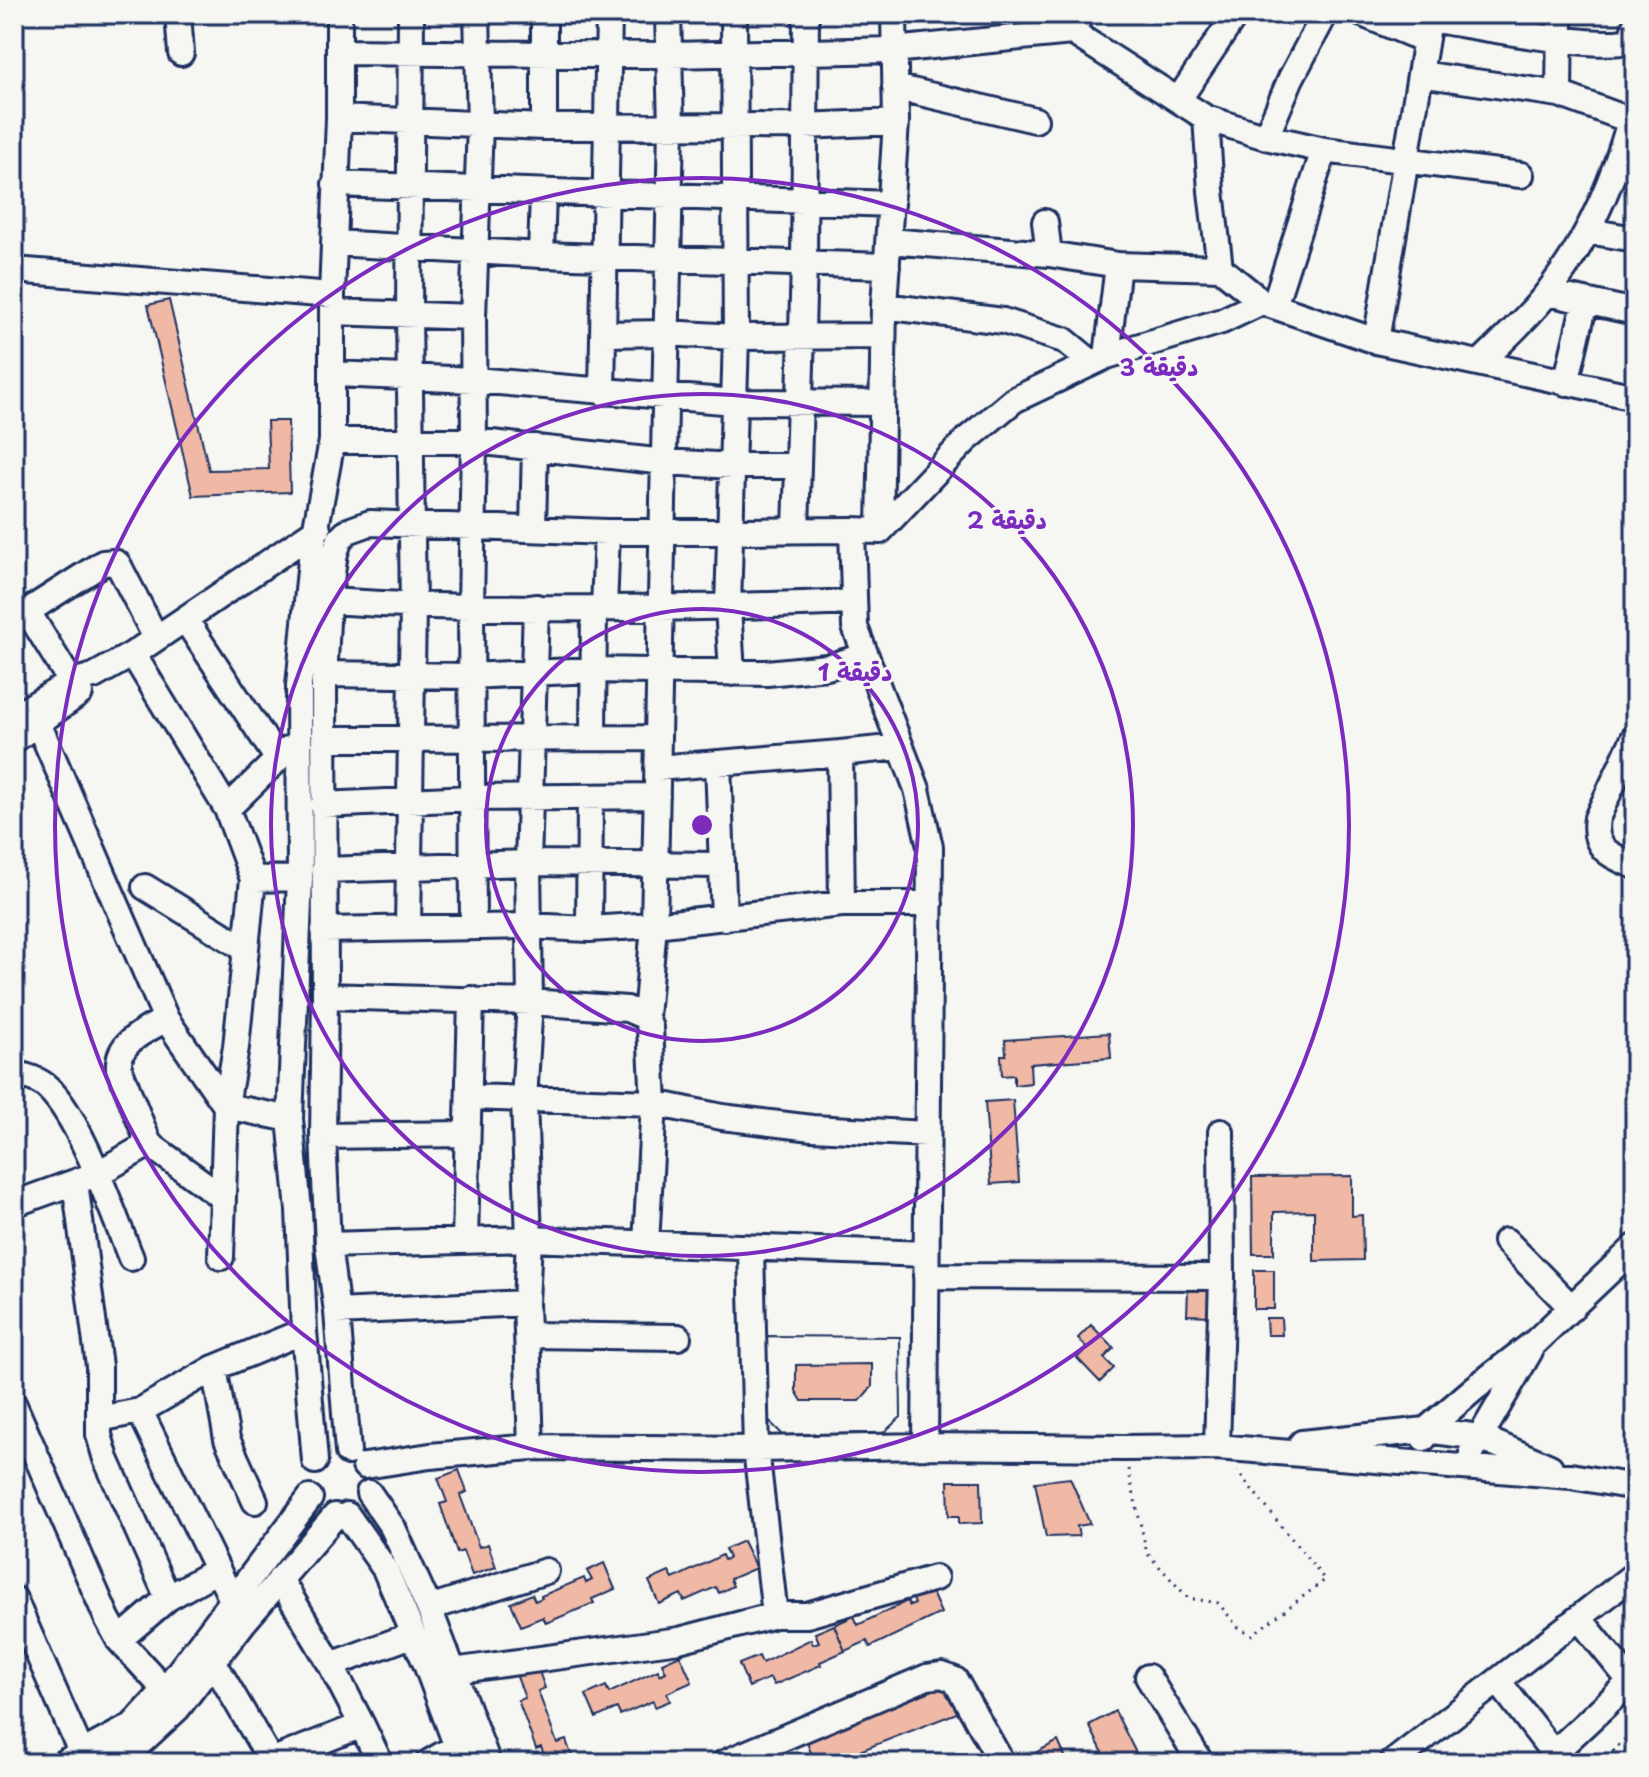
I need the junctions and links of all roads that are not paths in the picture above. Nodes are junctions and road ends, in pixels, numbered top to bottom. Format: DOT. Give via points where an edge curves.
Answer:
graph roads {
  1 [pos="178,14"];
  2 [pos="339,14"];
  3 [pos="411,14"];
  4 [pos="477,14"];
  5 [pos="544,14"];
  6 [pos="609,14"];
  7 [pos="668,14"];
  8 [pos="734,14"];
  9 [pos="806,14"];
  10 [pos="894,14"];
  11 [pos="1236,14"];
  12 [pos="1325,14"];
  13 [pos="1362,14"];
  14 [pos="1560,14"];
  15 [pos="1077,23"];
  16 [pos="1428,24"];
  17 [pos="1635,26"];
  18 [pos="1561,39"];
  19 [pos="893,50"];
  20 [pos="340,52"];
  21 [pos="411,52"];
  22 [pos="806,52"];
  23 [pos="181,53"];
  24 [pos="735,53"];
  25 [pos="609,54"];
  26 [pos="479,55"];
  27 [pos="544,55"];
  28 [pos="670,55"];
  29 [pos="1420,74"];
  30 [pos="895,87"];
  31 [pos="1559,94"];
  32 [pos="1179,99"];
  33 [pos="339,118"];
  34 [pos="1206,118"];
  35 [pos="411,120"];
  36 [pos="1035,120"];
  37 [pos="896,122"];
  38 [pos="1632,122"];
  39 [pos="480,124"];
  40 [pos="671,126"];
  41 [pos="733,126"];
  42 [pos="804,126"];
  43 [pos="544,127"];
  44 [pos="607,128"];
  45 [pos="1266,137"];
  46 [pos="1324,150"];
  47 [pos="1407,159"];
  48 [pos="1627,162"];
  49 [pos="1521,175"];
  50 [pos="335,184"];
  51 [pos="411,186"];
  52 [pos="478,190"];
  53 [pos="543,192"];
  54 [pos="607,195"];
  55 [pos="668,195"];
  56 [pos="735,198"];
  57 [pos="803,199"];
  58 [pos="892,204"];
  59 [pos="1045,222"];
  60 [pos="1588,231"];
  61 [pos="1635,239"];
  62 [pos="889,241"];
  63 [pos="334,243"];
  64 [pos="409,247"];
  65 [pos="477,252"];
  66 [pos="1049,254"];
  67 [pos="541,255"];
  68 [pos="606,257"];
  69 [pos="667,258"];
  70 [pos="737,263"];
  71 [pos="804,263"];
  72 [pos="1118,265"];
  73 [pos="887,266"];
  74 [pos="1220,268"];
  75 [pos="14,270"];
  76 [pos="1548,293"];
  77 [pos="1585,302"];
  78 [pos="332,304"];
  79 [pos="1268,304"];
  80 [pos="884,306"];
  81 [pos="1635,312"];
  82 [pos="409,315"];
  83 [pos="473,317"];
  84 [pos="665,333"];
  85 [pos="605,334"];
  86 [pos="883,336"];
  87 [pos="736,337"];
  88 [pos="801,337"];
  89 [pos="1376,341"];
  90 [pos="1100,360"];
  91 [pos="1480,363"];
  92 [pos="334,374"];
  93 [pos="410,376"];
  94 [pos="474,380"];
  95 [pos="1566,383"];
  96 [pos="602,392"];
  97 [pos="665,396"];
  98 [pos="1635,397"];
  99 [pos="735,402"];
  100 [pos="881,403"];
  101 [pos="799,404"];
  102 [pos="332,441"];
  103 [pos="410,441"];
  104 [pos="474,441"];
  105 [pos="535,447"];
  106 [pos="665,462"];
  107 [pos="733,466"];
  108 [pos="798,466"];
  109 [pos="410,524"];
  110 [pos="472,526"];
  111 [pos="533,528"];
  112 [pos="318,529"];
  113 [pos="661,530"];
  114 [pos="796,530"];
  115 [pos="852,530"];
  116 [pos="730,531"];
  117 [pos="880,531"];
  118 [pos="607,532"];
  119 [pos="328,601"];
  120 [pos="853,602"];
  121 [pos="413,607"];
  122 [pos="471,607"];
  123 [pos="536,607"];
  124 [pos="662,607"];
  125 [pos="728,607"];
  126 [pos="599,608"];
  127 [pos="21,616"];
  128 [pos="185,619"];
  129 [pos="156,638"];
  130 [pos="133,654"];
  131 [pos="865,656"];
  132 [pos="593,670"];
  133 [pos="660,671"];
  134 [pos="732,673"];
  135 [pos="324,674"];
  136 [pos="534,674"];
  137 [pos="410,675"];
  138 [pos="470,676"];
  139 [pos="82,679"];
  140 [pos="14,717"];
  141 [pos="38,723"];
  142 [pos="1635,736"];
  143 [pos="593,737"];
  144 [pos="658,738"];
  145 [pos="324,739"];
  146 [pos="470,739"];
  147 [pos="533,739"];
  148 [pos="14,740"];
  149 [pos="299,740"];
  150 [pos="410,740"];
  151 [pos="900,747"];
  152 [pos="840,753"];
  153 [pos="277,758"];
  154 [pos="718,764"];
  155 [pos="657,768"];
  156 [pos="657,796"];
  157 [pos="471,798"];
  158 [pos="531,798"];
  159 [pos="590,798"];
  160 [pos="409,801"];
  161 [pos="323,805"];
  162 [pos="227,809"];
  163 [pos="528,863"];
  164 [pos="472,864"];
  165 [pos="655,864"];
  166 [pos="407,865"];
  167 [pos="590,865"];
  168 [pos="722,865"];
  169 [pos="1635,866"];
  170 [pos="324,870"];
  171 [pos="300,878"];
  172 [pos="253,879"];
  173 [pos="145,887"];
  174 [pos="842,904"];
  175 [pos="930,904"];
  176 [pos="724,918"];
  177 [pos="654,925"];
  178 [pos="528,926"];
  179 [pos="408,927"];
  180 [pos="473,927"];
  181 [pos="589,929"];
  182 [pos="324,930"];
  183 [pos="244,948"];
  184 [pos="325,996"];
  185 [pos="471,999"];
  186 [pos="530,1002"];
  187 [pos="646,1017"];
  188 [pos="166,1019"];
  189 [pos="14,1074"];
  190 [pos="469,1097"];
  191 [pos="524,1100"];
  192 [pos="654,1103"];
  193 [pos="226,1106"];
  194 [pos="290,1119"];
  195 [pos="1221,1132"];
  196 [pos="467,1134"];
  197 [pos="927,1134"];
  198 [pos="323,1136"];
  199 [pos="149,1144"];
  200 [pos="86,1178"];
  201 [pos="222,1197"];
  202 [pos="14,1204"];
  203 [pos="529,1239"];
  204 [pos="465,1241"];
  205 [pos="1506,1241"];
  206 [pos="646,1243"];
  207 [pos="328,1245"];
  208 [pos="1635,1247"];
  209 [pos="751,1249"];
  210 [pos="221,1257"];
  211 [pos="131,1258"];
  212 [pos="926,1265"];
  213 [pos="1222,1277"];
  214 [pos="526,1303"];
  215 [pos="1572,1308"];
  216 [pos="337,1312"];
  217 [pos="304,1331"];
  218 [pos="529,1335"];
  219 [pos="678,1337"];
  220 [pos="1535,1342"];
  221 [pos="214,1368"];
  222 [pos="14,1405"];
  223 [pos="140,1411"];
  224 [pos="99,1419"];
  225 [pos="1426,1430"];
  226 [pos="1480,1437"];
  227 [pos="925,1446"];
  228 [pos="531,1447"];
  229 [pos="1217,1447"];
  230 [pos="756,1449"];
  231 [pos="1241,1449"];
  232 [pos="356,1459"];
  233 [pos="315,1461"];
  234 [pos="1415,1463"];
  235 [pos="1463,1467"];
  236 [pos="1571,1476"];
  237 [pos="1635,1487"];
  238 [pos="369,1493"];
  239 [pos="310,1498"];
  240 [pos="255,1501"];
  241 [pos="341,1515"];
  242 [pos="217,1570"];
  243 [pos="546,1571"];
  244 [pos="1635,1574"];
  245 [pos="935,1578"];
  246 [pos="280,1579"];
  247 [pos="168,1598"];
  248 [pos="14,1599"];
  249 [pos="231,1600"];
  250 [pos="429,1608"];
  251 [pos="775,1615"];
  252 [pos="1579,1618"];
  253 [pos="243,1623"];
  254 [pos="412,1635"];
  255 [pos="119,1640"];
  256 [pos="213,1661"];
  257 [pos="331,1665"];
  258 [pos="453,1671"];
  259 [pos="1148,1677"];
  260 [pos="1499,1682"];
  261 [pos="1632,1684"];
  262 [pos="165,1690"];
  263 [pos="362,1725"];
  264 [pos="460,1754"];
  265 [pos="72,1758"];
  266 [pos="1559,1760"];
  267 [pos="269,1762"];
  268 [pos="107,1763"];
  269 [pos="380,1763"];
  270 [pos="428,1763"];
  271 [pos="488,1763"];
  272 [pos="724,1763"];
  273 [pos="1002,1763"];
  274 [pos="1201,1763"];
  275 [pos="1392,1763"];
  1 -- 23 [label="street"];
  2 -- 20 [label="street"];
  3 -- 21 [label="street"];
  4 -- 26 [label="street"];
  5 -- 27 [label="street"];
  6 -- 25 [label="street"];
  7 -- 28 [label="street"];
  8 -- 24 [label="street"];
  9 -- 22 [label="street"];
  10 -- 19 [label="street"];
  11 -- 32 [label="street"];
  12 -- 45 [label="street"];
  13 -- 16 [label="street"];
  14 -- 18 [label="street"];
  15 -- 19 [label="street"];
  15 -- 32 [label="street"];
  16 -- 18 [label="street"];
  16 -- 29 [label="street"];
  17 -- 18 [label="street" via="1631,40 1619,44"];
  18 -- 31 [label="street"];
  19 -- 22 [label="street"];
  19 -- 30 [label="street"];
  20 -- 21 [label="street"];
  20 -- 33 [label="street"];
  21 -- 26 [label="street"];
  21 -- 35 [label="street"];
  22 -- 24 [label="street"];
  22 -- 42 [label="street"];
  24 -- 28 [label="street"];
  24 -- 41 [label="street"];
  25 -- 27 [label="street"];
  25 -- 28 [label="street"];
  25 -- 44 [label="street"];
  26 -- 27 [label="street"];
  26 -- 39 [label="street"];
  27 -- 43 [label="street"];
  28 -- 40 [label="street"];
  29 -- 31 [label="street"];
  29 -- 47 [label="street"];
  30 -- 36 [label="street"];
  30 -- 37 [label="street"];
  31 -- 38 [label="street"];
  32 -- 34 [label="street"];
  33 -- 35 [label="street"];
  33 -- 50 [label="street"];
  34 -- 45 [label="street"];
  34 -- 74 [label="street"];
  35 -- 39 [label="street"];
  35 -- 51 [label="street"];
  37 -- 42 [label="street"];
  37 -- 58 [label="street"];
  38 -- 48 [label="street"];
  39 -- 43 [label="street"];
  39 -- 52 [label="street"];
  40 -- 41 [label="street"];
  40 -- 44 [label="street"];
  40 -- 55 [label="street"];
  41 -- 42 [label="street"];
  41 -- 56 [label="street"];
  42 -- 57 [label="street"];
  43 -- 44 [label="street"];
  44 -- 54 [label="street"];
  45 -- 46 [label="street"];
  46 -- 47 [label="street"];
  46 -- 79 [label="street"];
  47 -- 49 [label="street"];
  47 -- 89 [label="street"];
  48 -- 60 [label="street"];
  50 -- 51 [label="street"];
  50 -- 63 [label="street"];
  51 -- 52 [label="street"];
  51 -- 64 [label="street"];
  52 -- 53 [label="street"];
  52 -- 65 [label="street"];
  53 -- 54 [label="street"];
  53 -- 67 [label="street"];
  54 -- 55 [label="street"];
  54 -- 68 [label="street"];
  55 -- 56 [label="street"];
  55 -- 69 [label="street"];
  56 -- 57 [label="street"];
  56 -- 70 [label="street"];
  57 -- 58 [label="street"];
  57 -- 71 [label="street"];
  58 -- 62 [label="street"];
  59 -- 66 [label="street"];
  60 -- 61 [label="street"];
  60 -- 76 [label="street"];
  62 -- 66 [label="street"];
  62 -- 73 [label="street"];
  63 -- 64 [label="street"];
  63 -- 78 [label="street"];
  64 -- 65 [label="street"];
  64 -- 82 [label="street"];
  65 -- 67 [label="street"];
  65 -- 83 [label="street"];
  66 -- 72 [label="street"];
  67 -- 68 [label="street"];
  68 -- 69 [label="street"];
  68 -- 85 [label="street"];
  69 -- 70 [label="street"];
  69 -- 84 [label="street"];
  70 -- 71 [label="street"];
  70 -- 87 [label="street"];
  71 -- 73 [label="street"];
  71 -- 88 [label="street"];
  72 -- 74 [label="street"];
  72 -- 90 [label="street"];
  73 -- 80 [label="street"];
  74 -- 79 [label="street"];
  75 -- 78 [label="street"];
  76 -- 77 [label="street"];
  76 -- 91 [label="street"];
  77 -- 81 [label="street"];
  77 -- 95 [label="street"];
  78 -- 82 [label="street"];
  78 -- 92 [label="street"];
  79 -- 89 [label="street"];
  79 -- 90 [label="street"];
  80 -- 86 [label="street"];
  80 -- 90 [label="street" via="1003,321 1064,340"];
  82 -- 83 [label="street"];
  82 -- 93 [label="street"];
  83 -- 94 [label="street"];
  84 -- 85 [label="street"];
  84 -- 87 [label="street"];
  84 -- 97 [label="street"];
  85 -- 96 [label="street"];
  86 -- 88 [label="street"];
  86 -- 100 [label="street"];
  87 -- 88 [label="street"];
  87 -- 99 [label="street"];
  88 -- 101 [label="street"];
  89 -- 91 [label="street"];
  90 -- 117 [label="street" via="1014,400 933,473"];
  91 -- 95 [label="street"];
  92 -- 93 [label="street"];
  92 -- 102 [label="street"];
  93 -- 94 [label="street"];
  93 -- 103 [label="street"];
  94 -- 96 [label="street"];
  94 -- 104 [label="street"];
  95 -- 98 [label="street"];
  96 -- 97 [label="street"];
  97 -- 99 [label="street"];
  97 -- 106 [label="street"];
  99 -- 101 [label="street"];
  99 -- 107 [label="street"];
  100 -- 101 [label="street"];
  100 -- 117 [label="street"];
  101 -- 108 [label="street"];
  102 -- 103 [label="street"];
  102 -- 112 [label="street"];
  103 -- 104 [label="street"];
  103 -- 109 [label="street"];
  104 -- 105 [label="street"];
  104 -- 110 [label="street"];
  105 -- 106 [label="street"];
  105 -- 111 [label="street"];
  106 -- 107 [label="street"];
  106 -- 113 [label="street"];
  107 -- 108 [label="street"];
  107 -- 116 [label="street"];
  108 -- 114 [label="street"];
  109 -- 110 [label="street"];
  109 -- 119 [label="street" via="370,523 348,531 335,553"];
  109 -- 121 [label="street"];
  110 -- 111 [label="street"];
  110 -- 122 [label="street"];
  111 -- 118 [label="street"];
  112 -- 128 [label="street"];
  112 -- 149 [label="street" via="305,611"];
  113 -- 116 [label="street"];
  113 -- 118 [label="street"];
  113 -- 124 [label="street"];
  114 -- 115 [label="street"];
  114 -- 116 [label="street"];
  115 -- 117 [label="street"];
  115 -- 120 [label="street"];
  116 -- 125 [label="street"];
  118 -- 126 [label="street"];
  119 -- 121 [label="street"];
  119 -- 135 [label="street"];
  120 -- 125 [label="street"];
  120 -- 131 [label="street"];
  121 -- 122 [label="street"];
  121 -- 137 [label="street"];
  122 -- 123 [label="street"];
  122 -- 138 [label="street"];
  123 -- 126 [label="street"];
  123 -- 136 [label="street"];
  124 -- 125 [label="street"];
  124 -- 126 [label="street"];
  124 -- 133 [label="street"];
  125 -- 134 [label="street"];
  126 -- 132 [label="street"];
  127 -- 129 [label="street" via="103,563 114,562"];
  127 -- 139 [label="street"];
  128 -- 129 [label="street"];
  128 -- 153 [label="street"];
  129 -- 130 [label="street"];
  130 -- 139 [label="street"];
  130 -- 162 [label="street"];
  131 -- 134 [label="street" via="827,667"];
  131 -- 151 [label="street"];
  132 -- 133 [label="street"];
  132 -- 136 [label="street"];
  132 -- 143 [label="street"];
  133 -- 134 [label="street"];
  133 -- 144 [label="street"];
  135 -- 137 [label="street"];
  135 -- 145 [label="street"];
  136 -- 138 [label="street"];
  136 -- 147 [label="street"];
  137 -- 138 [label="street"];
  137 -- 150 [label="street"];
  138 -- 146 [label="street"];
  139 -- 140 [label="street"];
  139 -- 141 [label="street" via="75,698"];
  141 -- 148 [label="street"];
  141 -- 188 [label="street"];
  142 -- 169 [label="street" via="1595,831 1611,855"];
  143 -- 144 [label="street"];
  143 -- 147 [label="street"];
  144 -- 155 [label="street"];
  145 -- 150 [label="street"];
  145 -- 161 [label="street"];
  146 -- 147 [label="street"];
  146 -- 150 [label="street"];
  146 -- 157 [label="street"];
  147 -- 158 [label="street"];
  149 -- 153 [label="street"];
  149 -- 171 [label="street"];
  150 -- 160 [label="street"];
  151 -- 152 [label="street"];
  151 -- 175 [label="street" via="917,789 930,847"];
  152 -- 154 [label="street"];
  152 -- 174 [label="street"];
  153 -- 162 [label="street"];
  154 -- 155 [label="street"];
  154 -- 168 [label="street"];
  155 -- 156 [label="street"];
  156 -- 159 [label="street"];
  156 -- 165 [label="street"];
  157 -- 158 [label="street"];
  157 -- 160 [label="street"];
  157 -- 164 [label="street"];
  158 -- 159 [label="street"];
  158 -- 163 [label="street"];
  159 -- 167 [label="street"];
  160 -- 161 [label="street"];
  160 -- 166 [label="street"];
  161 -- 170 [label="street"];
  162 -- 172 [label="street"];
  163 -- 164 [label="street"];
  163 -- 167 [label="street"];
  163 -- 178 [label="street"];
  164 -- 166 [label="street"];
  164 -- 180 [label="street"];
  165 -- 167 [label="street"];
  165 -- 168 [label="street"];
  165 -- 177 [label="street"];
  166 -- 170 [label="street"];
  166 -- 179 [label="street"];
  167 -- 181 [label="street"];
  168 -- 176 [label="street"];
  170 -- 182 [label="street"];
  171 -- 172 [label="street"];
  171 -- 194 [label="street"];
  172 -- 183 [label="street"];
  173 -- 183 [label="street"];
  174 -- 175 [label="street"];
  174 -- 176 [label="street"];
  175 -- 197 [label="street"];
  176 -- 177 [label="street"];
  177 -- 181 [label="street"];
  177 -- 187 [label="street"];
  178 -- 180 [label="street"];
  178 -- 181 [label="street"];
  178 -- 186 [label="street"];
  179 -- 180 [label="street"];
  179 -- 182 [label="street"];
  182 -- 184 [label="street"];
  183 -- 193 [label="street"];
  184 -- 185 [label="street"];
  184 -- 198 [label="street"];
  185 -- 186 [label="street"];
  185 -- 190 [label="street"];
  186 -- 187 [label="street" via="627,1009"];
  186 -- 191 [label="street"];
  187 -- 192 [label="street"];
  188 -- 193 [label="street"];
  188 -- 199 [label="street" via="127,1043 118,1058"];
  189 -- 200 [label="street" via="47,1086 62,1106"];
  190 -- 191 [label="street"];
  190 -- 196 [label="street"];
  191 -- 192 [label="street"];
  191 -- 203 [label="street"];
  192 -- 197 [label="street" via="812,1128"];
  192 -- 206 [label="street"];
  193 -- 194 [label="street"];
  193 -- 201 [label="street"];
  194 -- 217 [label="street"];
  195 -- 213 [label="street"];
  196 -- 198 [label="street"];
  196 -- 204 [label="street"];
  197 -- 212 [label="street"];
  198 -- 207 [label="street"];
  199 -- 200 [label="street"];
  199 -- 201 [label="street"];
  200 -- 202 [label="street"];
  200 -- 211 [label="street"];
  200 -- 224 [label="street"];
  201 -- 210 [label="street"];
  203 -- 204 [label="street"];
  203 -- 206 [label="street"];
  203 -- 214 [label="street"];
  204 -- 207 [label="street"];
  205 -- 215 [label="street"];
  206 -- 209 [label="street"];
  207 -- 216 [label="street"];
  208 -- 215 [label="street"];
  209 -- 212 [label="street"];
  209 -- 230 [label="street"];
  212 -- 213 [label="street"];
  212 -- 227 [label="street"];
  213 -- 229 [label="street"];
  214 -- 216 [label="street"];
  214 -- 218 [label="street"];
  215 -- 220 [label="street"];
  216 -- 232 [label="street"];
  217 -- 221 [label="street"];
  217 -- 233 [label="street"];
  218 -- 219 [label="street"];
  218 -- 228 [label="street"];
  220 -- 225 [label="street"];
  220 -- 226 [label="street"];
  221 -- 223 [label="street"];
  221 -- 240 [label="street" via="227,1439"];
  222 -- 255 [label="street"];
  223 -- 224 [label="street"];
  223 -- 242 [label="street"];
  224 -- 247 [label="street" via="106,1459"];
  225 -- 226 [label="street"];
  225 -- 231 [label="street"];
  225 -- 234 [label="street"];
  226 -- 235 [label="street"];
  226 -- 236 [label="street"];
  227 -- 229 [label="street"];
  227 -- 230 [label="street"];
  228 -- 230 [label="street"];
  228 -- 232 [label="street"];
  229 -- 231 [label="street"];
  230 -- 251 [label="street"];
  231 -- 234 [label="street"];
  232 -- 233 [label="street" via="330,1452"];
  232 -- 238 [label="street" via="370,1479"];
  233 -- 239 [label="street" via="307,1476"];
  234 -- 235 [label="street"];
  235 -- 236 [label="street"];
  236 -- 237 [label="street"];
  238 -- 241 [label="street" via="360,1507"];
  238 -- 250 [label="street" via="393,1528"];
  239 -- 241 [label="street" via="318,1509"];
  239 -- 249 [label="street"];
  241 -- 246 [label="street"];
  241 -- 254 [label="street" via="385,1569"];
  242 -- 247 [label="street"];
  242 -- 249 [label="street"];
  243 -- 250 [label="street"];
  244 -- 252 [label="street"];
  245 -- 251 [label="street" via="807,1615"];
  246 -- 253 [label="street"];
  246 -- 257 [label="street"];
  247 -- 255 [label="street"];
  248 -- 265 [label="street"];
  249 -- 253 [label="street"];
  249 -- 262 [label="street"];
  250 -- 258 [label="street"];
  251 -- 258 [label="street" via="679,1640"];
  252 -- 260 [label="street"];
  252 -- 261 [label="street"];
  253 -- 256 [label="street"];
  254 -- 257 [label="street"];
  254 -- 264 [label="street"];
  255 -- 262 [label="street"];
  256 -- 267 [label="street"];
  256 -- 268 [label="street" via="177,1709 139,1744"];
  257 -- 263 [label="street"];
  258 -- 271 [label="street"];
  259 -- 274 [label="street"];
  260 -- 266 [label="street"];
  260 -- 275 [label="street"];
  261 -- 266 [label="street"];
  262 -- 265 [label="street" via="132,1726"];
  263 -- 267 [label="street"];
  263 -- 269 [label="street"];
  264 -- 270 [label="street"];
  272 -- 273 [label="street" via="942,1675 955,1680"];
}
